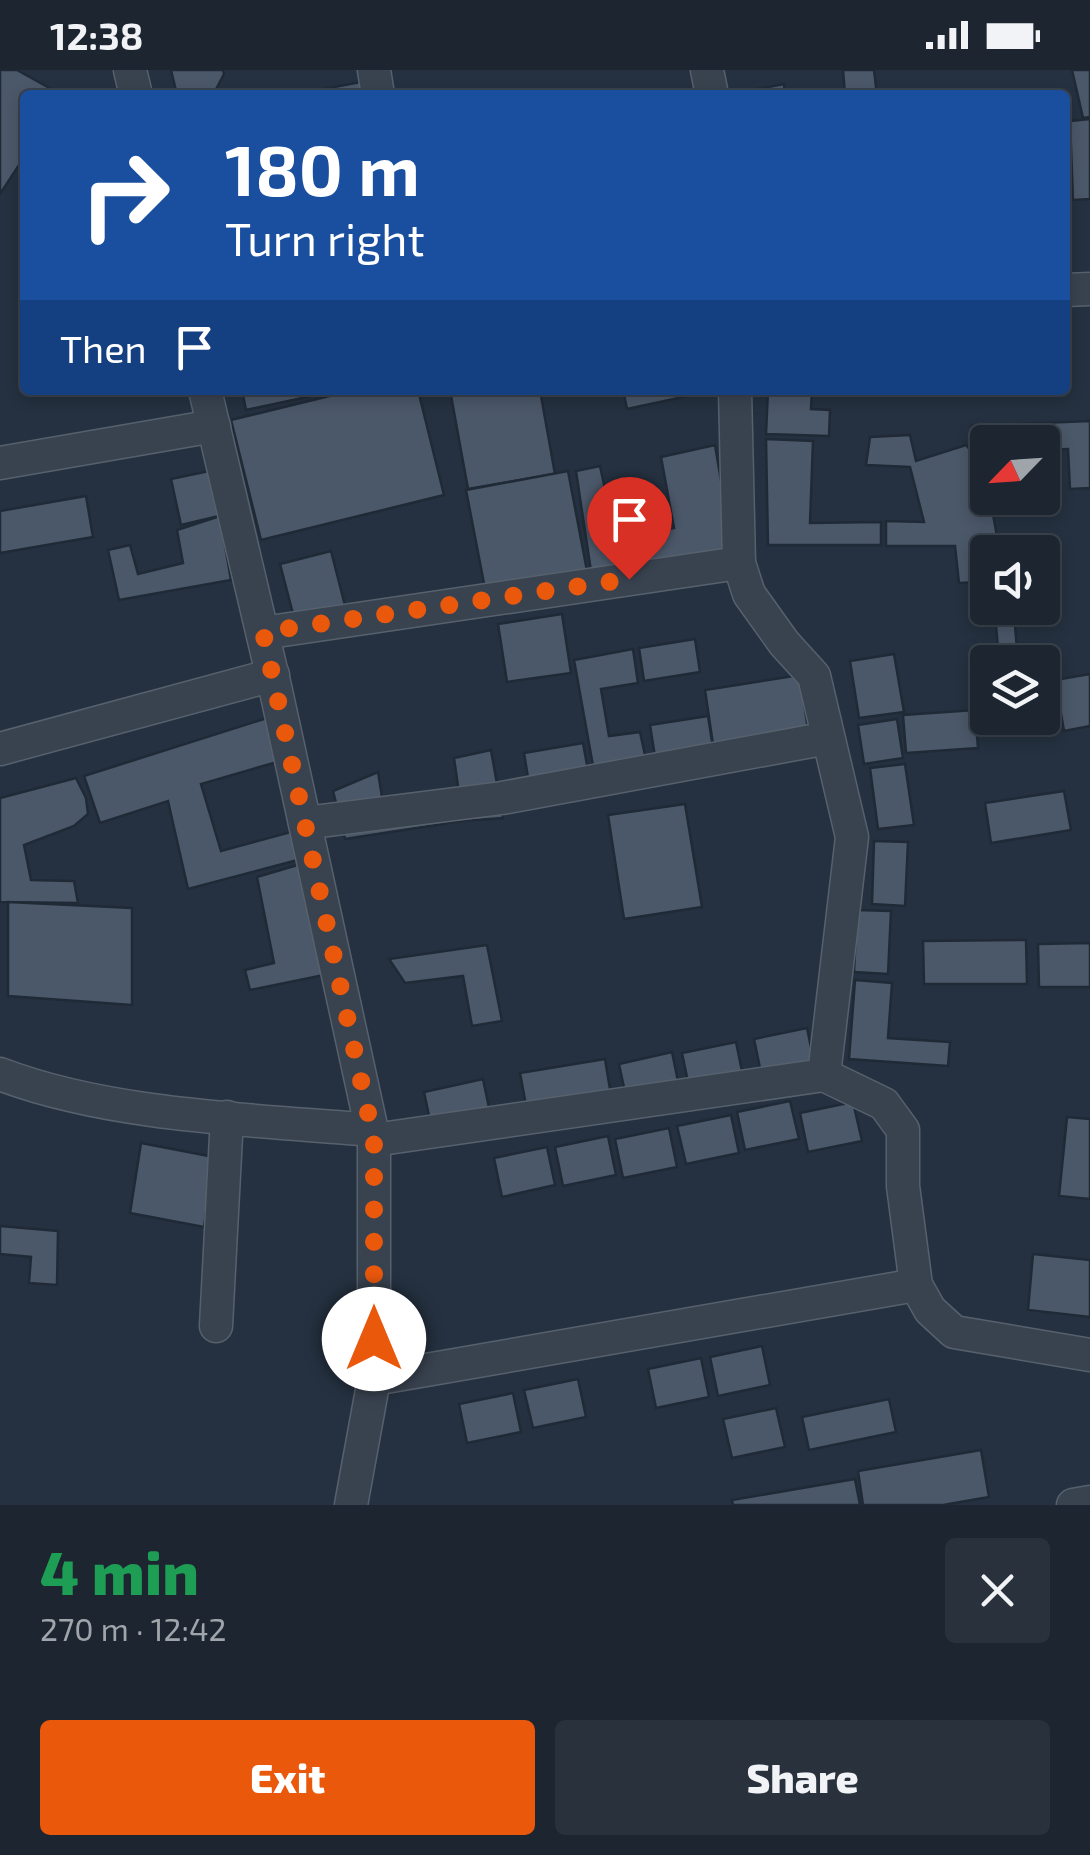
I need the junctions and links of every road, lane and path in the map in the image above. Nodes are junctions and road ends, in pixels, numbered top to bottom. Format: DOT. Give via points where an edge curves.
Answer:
graph roads {
  1 [pos="207,395"];
  2 [pos="736,395"];
  3 [pos="214,426"];
  4 [pos="0,462"];
  5 [pos="739,563"];
  6 [pos="263,632"];
  7 [pos="273,675"];
  8 [pos="828,738"];
  9 [pos="0,749"];
  10 [pos="306,824"];
  11 [pos="0,1074"];
  12 [pos="824,1075"];
  13 [pos="227,1117"];
  14 [pos="373,1135"];
  15 [pos="916,1285"];
  16 [pos="216,1326"];
  17 [pos="1090,1355"];
  18 [pos="374,1379"];
  19 [pos="1090,1502"];
  20 [pos="352,1505"];
  21 [pos="1074,1505"];
  1 -- 3 [label="street"];
  2 -- 5 [label="street"];
  3 -- 4 [label="street"];
  3 -- 6 [label="street"];
  5 -- 6 [label="street"];
  5 -- 8 [label="street" via="749,594 814,676"];
  6 -- 7 [label="street"];
  7 -- 9 [label="street"];
  7 -- 10 [label="street"];
  8 -- 10 [label="street" via="502,798"];
  8 -- 12 [label="street" via="852,837"];
  10 -- 14 [label="street"];
  11 -- 13 [label="street" via="49,1091"];
  12 -- 14 [label="street"];
  12 -- 15 [label="street" via="884,1104 903,1130"];
  13 -- 14 [label="street"];
  13 -- 16 [label="street"];
  14 -- 18 [label="street"];
  15 -- 17 [label="street" via="954,1332"];
  15 -- 18 [label="street"];
  18 -- 20 [label="street"];
  19 -- 21 [label="street"];
}
